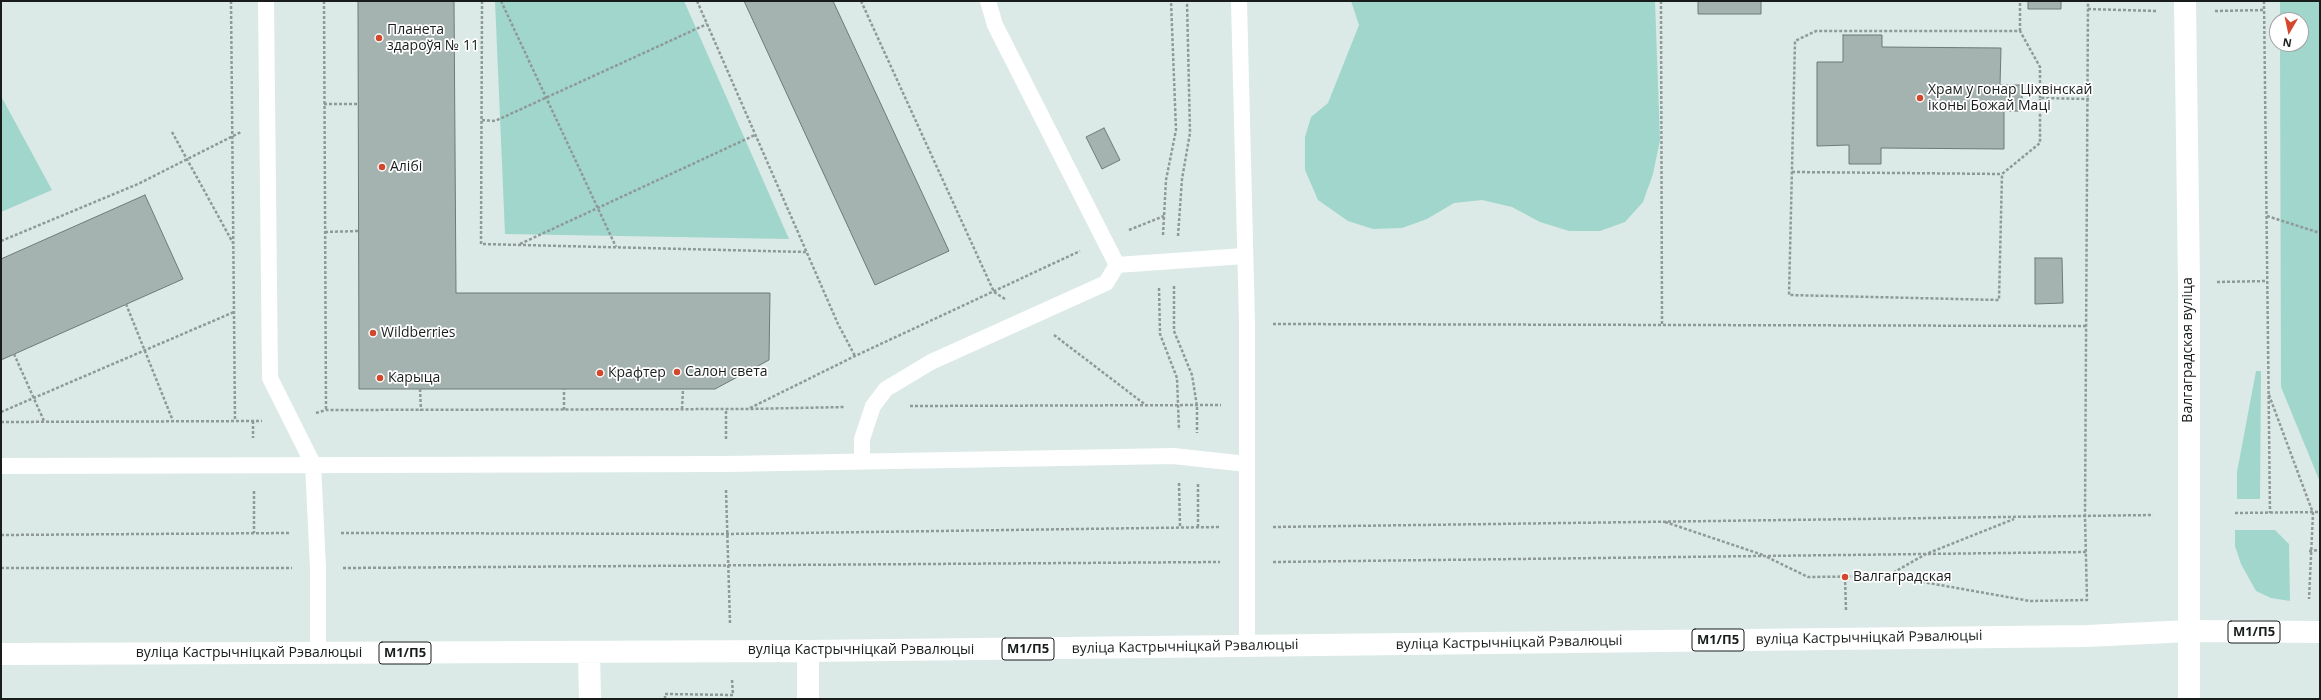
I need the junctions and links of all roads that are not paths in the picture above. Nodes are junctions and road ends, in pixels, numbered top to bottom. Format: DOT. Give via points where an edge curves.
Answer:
graph roads {
  1 [pos="266,1"];
  2 [pos="988,1"];
  3 [pos="1239,1"];
  4 [pos="2185,1"];
  5 [pos="1244,256"];
  6 [pos="1117,265"];
  7 [pos="862,462"];
  8 [pos="314,464"];
  9 [pos="1247,464"];
  10 [pos="1,466"];
  11 [pos="2189,631"];
  12 [pos="2320,632"];
  13 [pos="1247,646"];
  14 [pos="808,651"];
  15 [pos="589,652"];
  16 [pos="318,653"];
  17 [pos="1,654"];
  18 [pos="590,699"];
  19 [pos="808,699"];
  20 [pos="2189,699"];
  1 -- 8 [label="lane" via="270,378"];
  2 -- 6 [label="lane" via="995,25"];
  3 -- 5 [label="lane" via="1246,208"];
  4 -- 11 [label="main road, Валгаградская вуліца" via="2189,282"];
  5 -- 6 [label="lane"];
  5 -- 9 [label="lane" via="1247,324"];
  6 -- 7 [label="lane" via="1106,283 931,362 886,389 873,406 862,439"];
  7 -- 8 [label="lane"];
  7 -- 9 [label="lane" via="1173,456"];
  8 -- 10 [label="lane"];
  8 -- 16 [label="lane"];
  9 -- 13 [label="lane"];
  11 -- 12 [label="main road, вуліца Кастрычніцкай Рэвалюцыі / М1/П5"];
  11 -- 13 [label="main road, вуліца Кастрычніцкай Рэвалюцыі / М1/П5" via="2087,636"];
  11 -- 20 [label="main road, Валгаградская вуліца"];
  13 -- 14 [label="main road, вуліца Кастрычніцкай Рэвалюцыі / М1/П5"];
  14 -- 15 [label="main road, вуліца Кастрычніцкай Рэвалюцыі / М1/П5"];
  14 -- 19 [label="main road"];
  15 -- 16 [label="main road, вуліца Кастрычніцкай Рэвалюцыі / М1/П5"];
  15 -- 18 [label="main road"];
  16 -- 17 [label="main road, вуліца Кастрычніцкай Рэвалюцыі / М1/П5"];
}
